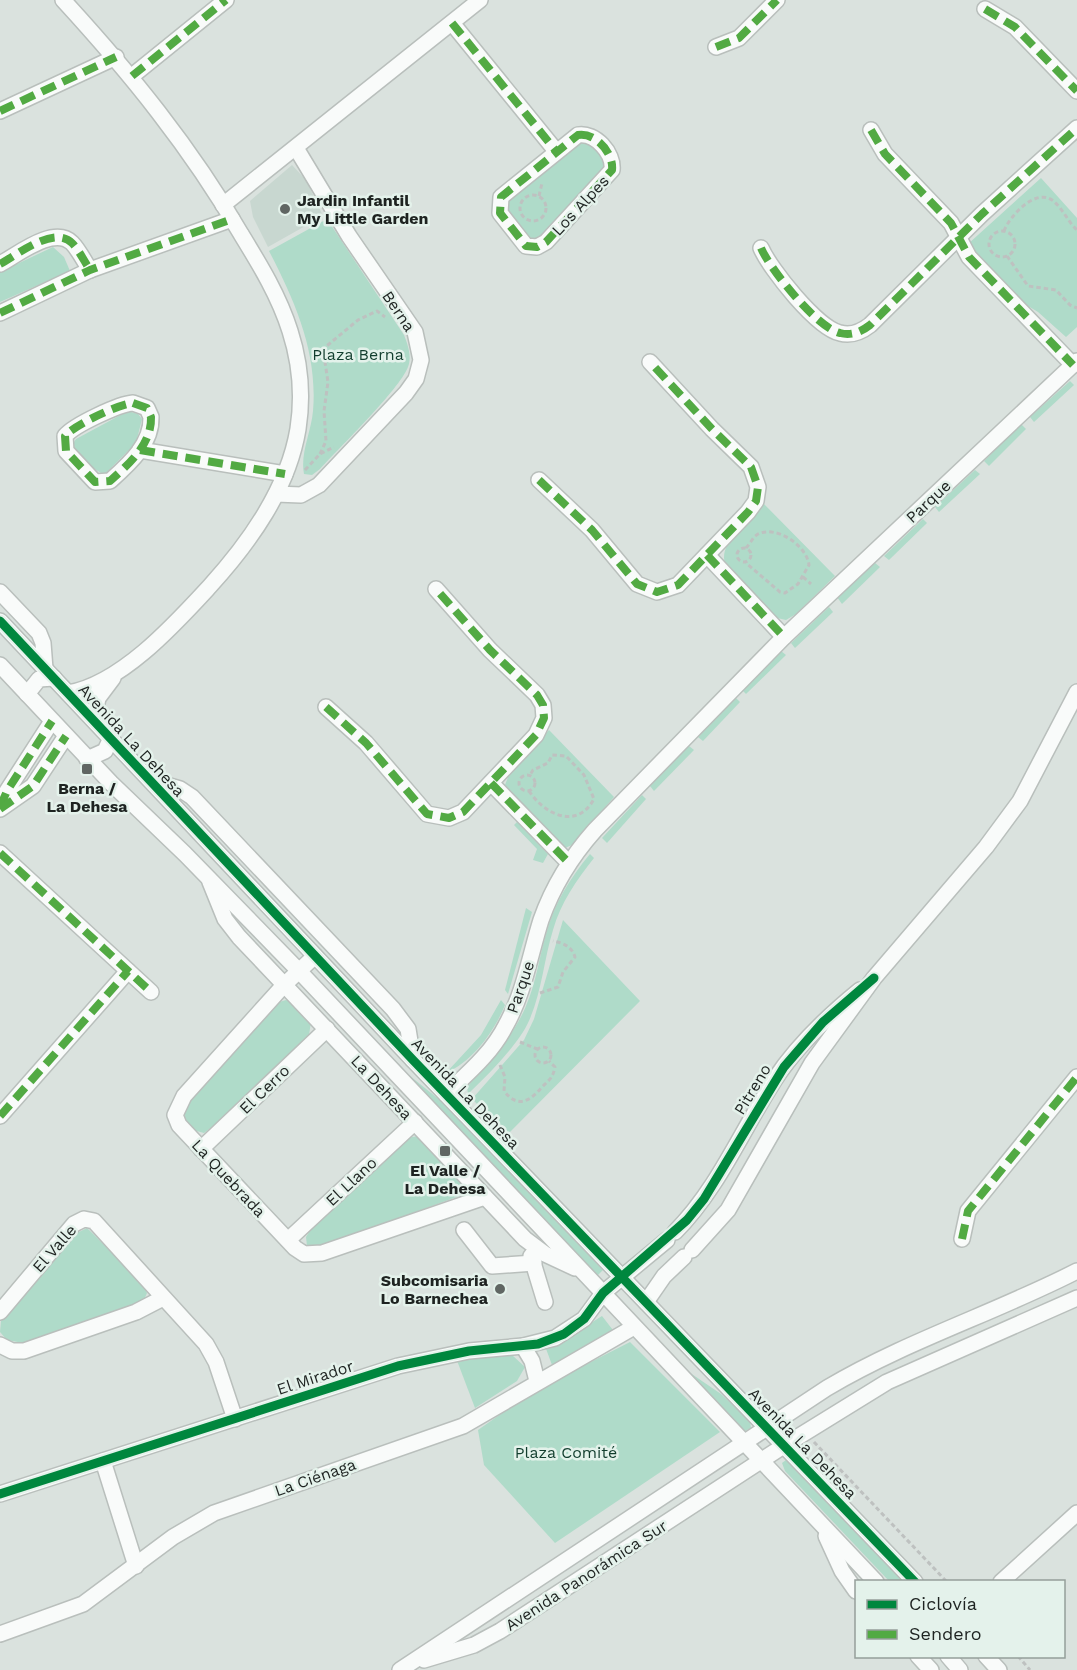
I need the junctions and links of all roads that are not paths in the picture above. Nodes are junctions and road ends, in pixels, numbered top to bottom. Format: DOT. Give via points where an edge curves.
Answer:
graph roads {
  1 [pos="63,0"];
  2 [pos="226,0"];
  3 [pos="480,0"];
  4 [pos="777,0"];
  5 [pos="985,9"];
  6 [pos="452,23"];
  7 [pos="716,47"];
  8 [pos="116,57"];
  9 [pos="132,76"];
  10 [pos="1077,91"];
  11 [pos="0,111"];
  12 [pos="1077,128"];
  13 [pos="871,130"];
  14 [pos="296,148"];
  15 [pos="556,152"];
  16 [pos="223,205"];
  17 [pos="232,219"];
  18 [pos="958,238"];
  19 [pos="761,248"];
  20 [pos="0,264"];
  21 [pos="90,270"];
  22 [pos="0,313"];
  23 [pos="650,362"];
  24 [pos="1075,363"];
  25 [pos="140,450"];
  26 [pos="285,474"];
  27 [pos="539,480"];
  28 [pos="276,494"];
  29 [pos="707,555"];
  30 [pos="436,589"];
  31 [pos="0,592"];
  32 [pos="0,621"];
  33 [pos="784,637"];
  34 [pos="0,665"];
  35 [pos="117,673"];
  36 [pos="50,674"];
  37 [pos="68,693"];
  38 [pos="27,694"];
  39 [pos="1076,694"];
  40 [pos="326,707"];
  41 [pos="94,720"];
  42 [pos="52,722"];
  43 [pos="66,736"];
  44 [pos="111,738"];
  45 [pos="87,759"];
  46 [pos="150,780"];
  47 [pos="491,783"];
  48 [pos="0,808"];
  49 [pos="0,853"];
  50 [pos="569,863"];
  51 [pos="208,877"];
  52 [pos="315,956"];
  53 [pos="128,971"];
  54 [pos="299,971"];
  55 [pos="874,978"];
  56 [pos="284,985"];
  57 [pos="151,992"];
  58 [pos="327,1029"];
  59 [pos="413,1060"];
  60 [pos="1077,1077"];
  61 [pos="446,1094"];
  62 [pos="0,1116"];
  63 [pos="415,1122"];
  64 [pos="742,1135"];
  65 [pos="765,1146"];
  66 [pos="201,1149"];
  67 [pos="485,1197"];
  68 [pos="464,1230"];
  69 [pos="525,1239"];
  70 [pos="962,1239"];
  71 [pos="288,1240"];
  72 [pos="534,1263"];
  73 [pos="1077,1271"];
  74 [pos="583,1272"];
  75 [pos="621,1276"];
  76 [pos="603,1293"];
  77 [pos="163,1298"];
  78 [pos="1077,1298"];
  79 [pos="545,1302"];
  80 [pos="646,1302"];
  81 [pos="0,1312"];
  82 [pos="634,1327"];
  83 [pos="0,1345"];
  84 [pos="523,1346"];
  85 [pos="537,1381"];
  86 [pos="235,1419"];
  87 [pos="767,1426"];
  88 [pos="743,1442"];
  89 [pos="785,1445"];
  90 [pos="103,1461"];
  91 [pos="761,1462"];
  92 [pos="0,1494"];
  93 [pos="1077,1513"];
  94 [pos="822,1525"];
  95 [pos="136,1566"];
  96 [pos="875,1580"];
  97 [pos="914,1580"];
  98 [pos="1002,1580"];
  99 [pos="855,1590"];
  100 [pos="0,1634"];
  101 [pos="920,1658"];
  102 [pos="950,1658"];
  103 [pos="988,1658"];
  104 [pos="401,1669"];
  105 [pos="931,1670"];
  106 [pos="960,1670"];
  107 [pos="999,1670"];
  1 -- 8 [label="street"];
  2 -- 9 [label="street"];
  3 -- 6 [label="street"];
  4 -- 7 [label="street" via="739,38"];
  5 -- 10 [label="street" via="1015,27"];
  6 -- 14 [label="street"];
  6 -- 15 [label="street"];
  8 -- 9 [label="street"];
  8 -- 11 [label="street"];
  9 -- 16 [label="street" via="177,134"];
  12 -- 18 [label="street"];
  13 -- 18 [label="street, Parque" via="885,154 951,223"];
  14 -- 16 [label="street"];
  14 -- 28 [label="street, Berna" via="349,236 415,332 421,360 416,379 406,393 319,485 301,495"];
  15 -- 15 [label="street, Los Alpes" via="501,197 502,217 526,246 537,247 546,242 612,170 609,154 590,135 578,135"];
  16 -- 17 [label="street"];
  17 -- 21 [label="street"];
  17 -- 26 [label="street" via="273,290 296,352 300,412"];
  18 -- 19 [label="street" via="870,325 848,334 825,325 778,277"];
  18 -- 24 [label="street, Parque" via="969,257"];
  20 -- 21 [label="street" via="58,236 72,243"];
  21 -- 22 [label="street"];
  23 -- 29 [label="street" via="751,467 757,480 752,507"];
  24 -- 33 [label="street, Parque"];
  25 -- 25 [label="street" via="151,417 147,408 133,403 72,429 64,441 70,456 91,479 101,483 110,481"];
  25 -- 26 [label="street"];
  26 -- 28 [label="street"];
  27 -- 29 [label="street" via="585,523 643,588 657,592 671,589"];
  28 -- 35 [label="street" via="248,539 214,581"];
  29 -- 33 [label="street"];
  30 -- 47 [label="street" via="484,645 537,694 543,705 540,730"];
  31 -- 36 [label="street" via="39,633"];
  32 -- 36 [label="street, Avenida La Dehesa"];
  33 -- 50 [label="street, Parque" via="595,830"];
  34 -- 38 [label="street"];
  35 -- 37 [label="street" via="87,689"];
  35 -- 41 [label="street" via="98,698"];
  36 -- 37 [label="street, Avenida La Dehesa"];
  36 -- 38 [label="street" via="39,679"];
  37 -- 41 [label="street, Avenida La Dehesa"];
  38 -- 42 [label="street"];
  39 -- 55 [label="street, Pitreno" via="1011,814"];
  40 -- 47 [label="street" via="366,743 427,814 441,818 456,815"];
  41 -- 44 [label="street, Avenida La Dehesa"];
  42 -- 43 [label="street"];
  42 -- 48 [label="street"];
  43 -- 45 [label="street"];
  43 -- 48 [label="street" via="33,786"];
  44 -- 45 [label="street" via="105,751"];
  44 -- 46 [label="street, Avenida La Dehesa"];
  45 -- 51 [label="street"];
  46 -- 52 [label="street, Avenida La Dehesa"];
  46 -- 59 [label="street, Avenida La Dehesa" via="192,797 385,1000 406,1024"];
  47 -- 50 [label="street"];
  49 -- 53 [label="street"];
  50 -- 61 [label="street, Parque" via="546,908 506,1026 489,1052"];
  51 -- 54 [label="street"];
  51 -- 56 [label="street, La Dehesa" via="232,929"];
  52 -- 54 [label="street, La Quebrada"];
  52 -- 59 [label="street, Avenida La Dehesa"];
  53 -- 57 [label="street"];
  53 -- 62 [label="street"];
  54 -- 56 [label="street, La Quebrada"];
  54 -- 74 [label="street"];
  55 -- 64 [label="street, Pitreno" via="795,1052"];
  55 -- 65 [label="street, Pitreno" via="812,1063"];
  56 -- 58 [label="street, La Dehesa"];
  56 -- 66 [label="street, La Quebrada" via="179,1103 176,1119"];
  58 -- 63 [label="street, La Dehesa"];
  58 -- 66 [label="street, El Cerro"];
  59 -- 61 [label="street, Avenida La Dehesa"];
  60 -- 70 [label="street" via="968,1211"];
  61 -- 75 [label="street, Avenida La Dehesa"];
  63 -- 67 [label="street, La Dehesa"];
  63 -- 71 [label="street, El Llano"];
  64 -- 65 [label="street, Pitreno" via="756,1134"];
  64 -- 75 [label="street, Pitreno" via="704,1199 671,1236"];
  65 -- 80 [label="street, Pitreno" via="728,1210 664,1276"];
  66 -- 71 [label="street, La Quebrada"];
  67 -- 69 [label="street, La Dehesa"];
  67 -- 71 [label="street, La Quebrada" via="315,1254 304,1254"];
  68 -- 72 [label="street" via="492,1266"];
  69 -- 72 [label="street"];
  69 -- 74 [label="street, La Dehesa" via="545,1254"];
  72 -- 79 [label="street"];
  73 -- 87 [label="street, Avenida Panorámica Sur" via="860,1369"];
  74 -- 76 [label="street"];
  75 -- 76 [label="street, El Mirador"];
  75 -- 80 [label="street, Avenida La Dehesa"];
  76 -- 82 [label="street"];
  76 -- 84 [label="street, El Mirador" via="575,1327 555,1338"];
  77 -- 81 [label="street, El Valle" via="97,1224 84,1220 70,1229"];
  77 -- 83 [label="street" via="136,1312 24,1351"];
  77 -- 86 [label="street, El Valle" via="212,1354"];
  78 -- 89 [label="street, Avenida Panorámica Sur" via="888,1382"];
  80 -- 87 [label="street, Avenida La Dehesa"];
  82 -- 85 [label="street, La Ciénaga"];
  82 -- 88 [label="street"];
  84 -- 85 [label="street"];
  84 -- 86 [label="street, El Mirador" via="418,1361"];
  85 -- 95 [label="street, La Ciénaga" via="463,1426 214,1513"];
  86 -- 90 [label="street, El Mirador"];
  87 -- 88 [label="street, Avenida Panorámica Sur"];
  87 -- 89 [label="street, Avenida La Dehesa"];
  88 -- 91 [label="street"];
  88 -- 104 [label="street, Avenida Panorámica Sur"];
  89 -- 91 [label="street, Avenida Panorámica Sur"];
  89 -- 97 [label="street, Avenida La Dehesa"];
  90 -- 92 [label="street, El Mirador"];
  90 -- 95 [label="street"];
  91 -- 94 [label="street"];
  91 -- 104 [label="street, Avenida Panorámica Sur" via="500,1631 474,1645"];
  93 -- 98 [label="street"];
  94 -- 96 [label="street"];
  94 -- 99 [label="street" via="842,1571"];
  95 -- 100 [label="street, La Ciénaga" via="75,1608"];
  101 -- 105 [label="street"];
  102 -- 106 [label="street"];
  103 -- 107 [label="street"];
}
